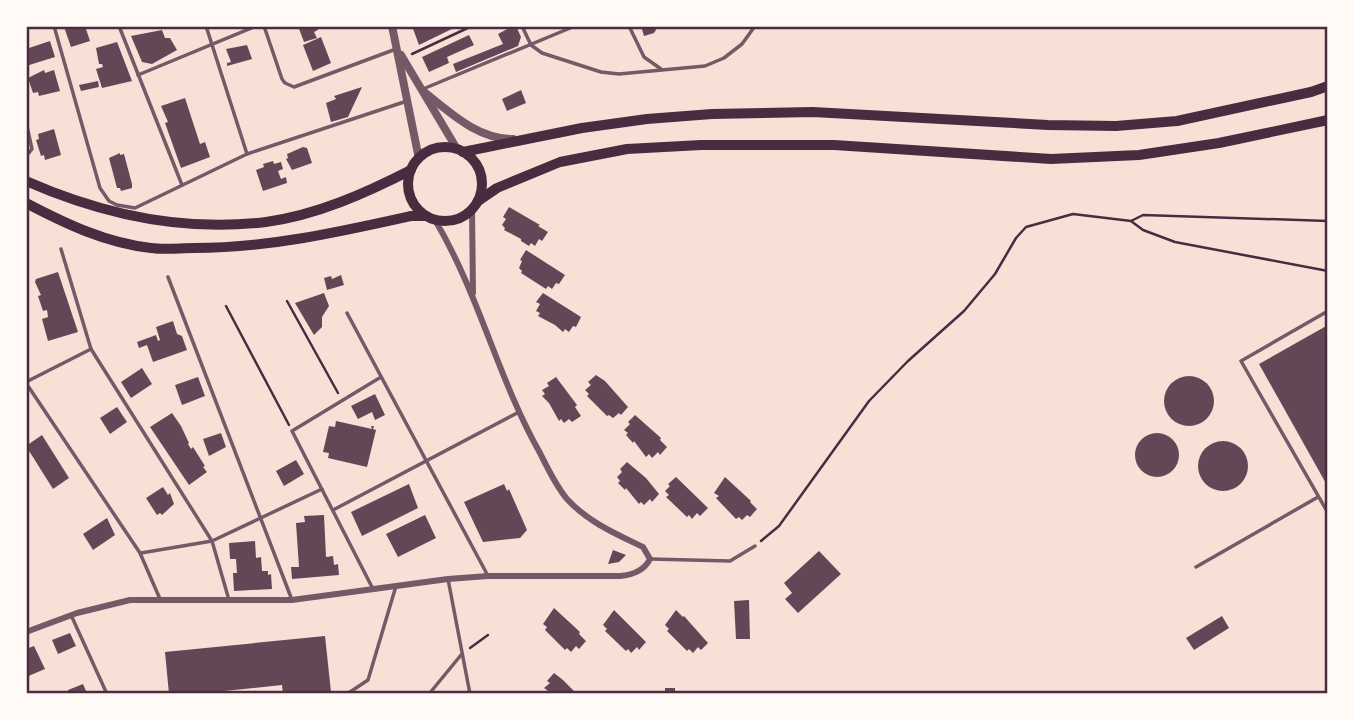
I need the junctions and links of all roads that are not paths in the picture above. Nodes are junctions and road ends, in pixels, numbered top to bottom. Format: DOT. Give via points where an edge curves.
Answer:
graph roads {
  1 [pos="54,26"];
  2 [pos="120,26"];
  3 [pos="206,26"];
  4 [pos="256,26"];
  5 [pos="264,26"];
  6 [pos="392,26"];
  7 [pos="523,26"];
  8 [pos="575,26"];
  9 [pos="629,26"];
  10 [pos="755,26"];
  11 [pos="212,44"];
  12 [pos="531,45"];
  13 [pos="397,49"];
  14 [pos="663,69"];
  15 [pos="137,75"];
  16 [pos="1328,86"];
  17 [pos="421,89"];
  18 [pos="407,101"];
  19 [pos="1328,120"];
  20 [pos="26,121"];
  21 [pos="519,139"];
  22 [pos="460,150"];
  23 [pos="247,154"];
  24 [pos="27,156"];
  25 [pos="419,159"];
  26 [pos="411,170"];
  27 [pos="26,181"];
  28 [pos="182,185"];
  29 [pos="26,203"];
  30 [pos="475,205"];
  31 [pos="430,218"];
  32 [pos="61,249"];
  33 [pos="168,277"];
  34 [pos="473,295"];
  35 [pos="1328,311"];
  36 [pos="347,313"];
  37 [pos="91,349"];
  38 [pos="381,377"];
  39 [pos="26,382"];
  40 [pos="519,412"];
  41 [pos="425,462"];
  42 [pos="322,489"];
  43 [pos="1318,496"];
  44 [pos="332,510"];
  45 [pos="1328,513"];
  46 [pos="261,516"];
  47 [pos="212,541"];
  48 [pos="755,546"];
  49 [pos="140,553"];
  50 [pos="650,559"];
  51 [pos="1196,567"];
  52 [pos="488,576"];
  53 [pos="447,579"];
  54 [pos="396,586"];
  55 [pos="373,589"];
  56 [pos="160,599"];
  57 [pos="229,600"];
  58 [pos="292,600"];
  59 [pos="71,615"];
  60 [pos="26,632"];
  61 [pos="461,654"];
  62 [pos="107,694"];
  63 [pos="347,694"];
  64 [pos="429,694"];
  65 [pos="470,694"];
  1 -- 28 [label="lane" via="94,171 109,201 135,208"];
  2 -- 15 [label="lane"];
  3 -- 11 [label="lane"];
  4 -- 11 [label="lane"];
  5 -- 13 [label="lane" via="282,79 289,86"];
  6 -- 13 [label="street"];
  7 -- 12 [label="lane"];
  8 -- 12 [label="lane"];
  9 -- 14 [label="lane" via="644,57"];
  10 -- 14 [label="lane" via="724,58 705,66"];
  11 -- 15 [label="lane"];
  11 -- 23 [label="lane"];
  12 -- 14 [label="lane" via="542,53 601,72"];
  12 -- 17 [label="lane"];
  13 -- 17 [label="street"];
  13 -- 18 [label="street"];
  15 -- 28 [label="lane"];
  16 -- 21 [label="main road" via="1177,121 1116,126 813,112 712,114"];
  17 -- 21 [label="street" via="483,134"];
  17 -- 22 [label="street"];
  18 -- 23 [label="lane"];
  18 -- 25 [label="street"];
  19 -- 30 [label="main road" via="1139,155 1051,159 834,145 627,149 560,162 497,188"];
  20 -- 24 [label="lane" via="32,145"];
  21 -- 22 [label="main road"];
  22 -- 25 [label="main road" via="440,148"];
  22 -- 30 [label="main road" via="481,173 481,192"];
  23 -- 28 [label="lane"];
  25 -- 26 [label="main road"];
  26 -- 27 [label="main road" via="348,200 305,213 268,222 222,225 107,211"];
  26 -- 31 [label="main road" via="410,196"];
  29 -- 31 [label="main road" via="98,236 152,248 229,248 320,236 411,216"];
  30 -- 31 [label="main road" via="455,220"];
  30 -- 34 [label="street"];
  31 -- 34 [label="street" via="449,243"];
  32 -- 37 [label="lane"];
  33 -- 46 [label="lane"];
  34 -- 40 [label="street"];
  35 -- 43 [label="lane" via="1241,361"];
  36 -- 38 [label="lane"];
  37 -- 39 [label="lane"];
  37 -- 47 [label="lane"];
  38 -- 41 [label="lane"];
  38 -- 42 [label="lane" via="292,431"];
  39 -- 49 [label="lane"];
  40 -- 41 [label="lane"];
  40 -- 50 [label="street" via="568,500 615,535 643,547"];
  41 -- 44 [label="lane"];
  41 -- 52 [label="lane"];
  42 -- 44 [label="lane"];
  42 -- 46 [label="lane"];
  43 -- 45 [label="lane"];
  43 -- 51 [label="lane"];
  44 -- 55 [label="lane"];
  46 -- 47 [label="lane"];
  46 -- 58 [label="lane"];
  47 -- 49 [label="lane"];
  47 -- 57 [label="lane"];
  48 -- 50 [label="lane" via="730,561"];
  49 -- 56 [label="lane"];
  50 -- 52 [label="street" via="643,568 623,576"];
  52 -- 53 [label="street"];
  53 -- 54 [label="street"];
  53 -- 61 [label="lane"];
  54 -- 55 [label="street"];
  54 -- 63 [label="lane" via="368,680"];
  55 -- 58 [label="street"];
  56 -- 57 [label="street"];
  56 -- 59 [label="street" via="104,604"];
  57 -- 58 [label="street"];
  59 -- 60 [label="street"];
  59 -- 62 [label="lane"];
  61 -- 64 [label="lane"];
  61 -- 65 [label="lane"];
}
